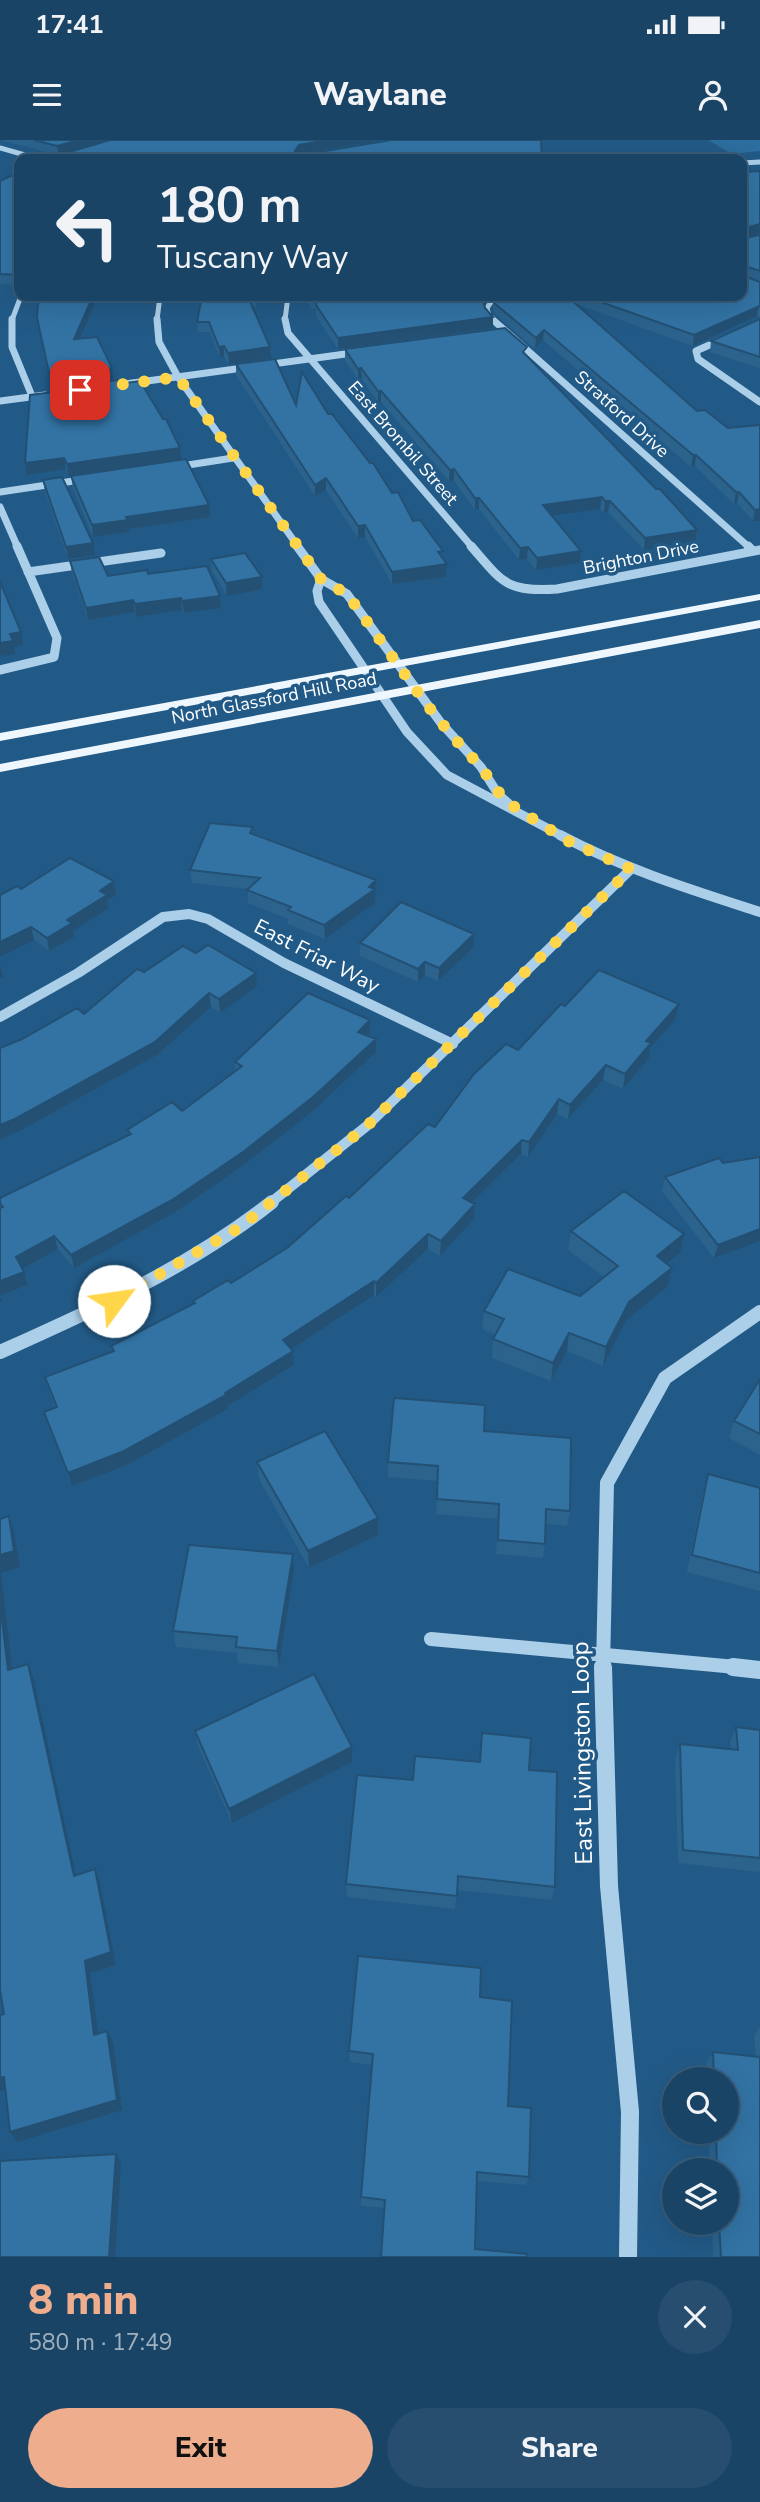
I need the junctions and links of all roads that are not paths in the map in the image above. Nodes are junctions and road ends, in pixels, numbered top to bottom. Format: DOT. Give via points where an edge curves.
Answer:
graph roads {
  1 [pos="0,148"];
  2 [pos="21,154"];
  3 [pos="747,164"];
  4 [pos="754,168"];
  5 [pos="18,301"];
  6 [pos="159,301"];
  7 [pos="287,301"];
  8 [pos="491,301"];
  9 [pos="506,332"];
  10 [pos="738,332"];
  11 [pos="493,334"];
  12 [pos="363,352"];
  13 [pos="310,359"];
  14 [pos="178,377"];
  15 [pos="112,386"];
  16 [pos="59,393"];
  17 [pos="32,396"];
  18 [pos="0,401"];
  19 [pos="760,402"];
  20 [pos="233,458"];
  21 [pos="165,468"];
  22 [pos="96,478"];
  23 [pos="0,492"];
  24 [pos="0,507"];
  25 [pos="756,551"];
  26 [pos="161,553"];
  27 [pos="28,572"];
  28 [pos="321,579"];
  29 [pos="527,591"];
  30 [pos="760,597"];
  31 [pos="760,624"];
  32 [pos="397,664"];
  33 [pos="0,670"];
  34 [pos="364,670"];
  35 [pos="416,689"];
  36 [pos="381,696"];
  37 [pos="0,737"];
  38 [pos="0,768"];
  39 [pos="515,809"];
  40 [pos="631,869"];
  41 [pos="760,912"];
  42 [pos="0,1017"];
  43 [pos="453,1044"];
  44 [pos="760,1312"];
  45 [pos="0,1352"];
  46 [pos="431,1639"];
  47 [pos="603,1654"];
  48 [pos="760,1670"];
  49 [pos="628,2257"];
  1 -- 2 [label="street"];
  3 -- 4 [label="street"];
  5 -- 17 [label="street" via="9,333 15,362"];
  6 -- 14 [label="street" via="159,342"];
  7 -- 13 [label="street, East Brombil Street" via="288,333"];
  8 -- 9 [label="street, Stratford Drive" via="486,308 489,316"];
  9 -- 11 [label="street"];
  9 -- 25 [label="street, Stratford Drive"];
  10 -- 19 [label="street" via="696,351 698,359"];
  12 -- 13 [label="street"];
  13 -- 14 [label="street"];
  13 -- 29 [label="street, East Brombil Street" via="502,582"];
  14 -- 15 [label="street"];
  14 -- 20 [label="street"];
  16 -- 17 [label="street"];
  17 -- 18 [label="street"];
  20 -- 21 [label="street"];
  20 -- 28 [label="street"];
  22 -- 23 [label="street"];
  24 -- 27 [label="street"];
  25 -- 29 [label="street, Brighton Drive"];
  26 -- 27 [label="street"];
  27 -- 33 [label="street" via="57,638 54,657"];
  28 -- 32 [label="street" via="347,594"];
  28 -- 34 [label="street" via="319,602"];
  30 -- 32 [label="main road, North Glassford Hill Road"];
  31 -- 35 [label="main road, North Glassford Hill Road"];
  32 -- 34 [label="main road, North Glassford Hill Road"];
  32 -- 35 [label="street"];
  34 -- 36 [label="street"];
  34 -- 37 [label="main road, North Glassford Hill Road"];
  35 -- 36 [label="main road, North Glassford Hill Road"];
  35 -- 39 [label="street" via="498,794"];
  36 -- 38 [label="main road, North Glassford Hill Road"];
  36 -- 39 [label="street" via="436,766"];
  39 -- 40 [label="street" via="568,841"];
  40 -- 41 [label="street"];
  40 -- 43 [label="street"];
  42 -- 43 [label="street, East Friar Way" via="163,917 189,914 208,919 284,963"];
  43 -- 45 [label="street" via="368,1125 240,1227 114,1301"];
  44 -- 47 [label="street, East Livingston Loop" via="665,1378 607,1483"];
  46 -- 47 [label="street"];
  47 -- 48 [label="street"];
  47 -- 49 [label="street, East Livingston Loop" via="609,1886 630,2112"];
}
